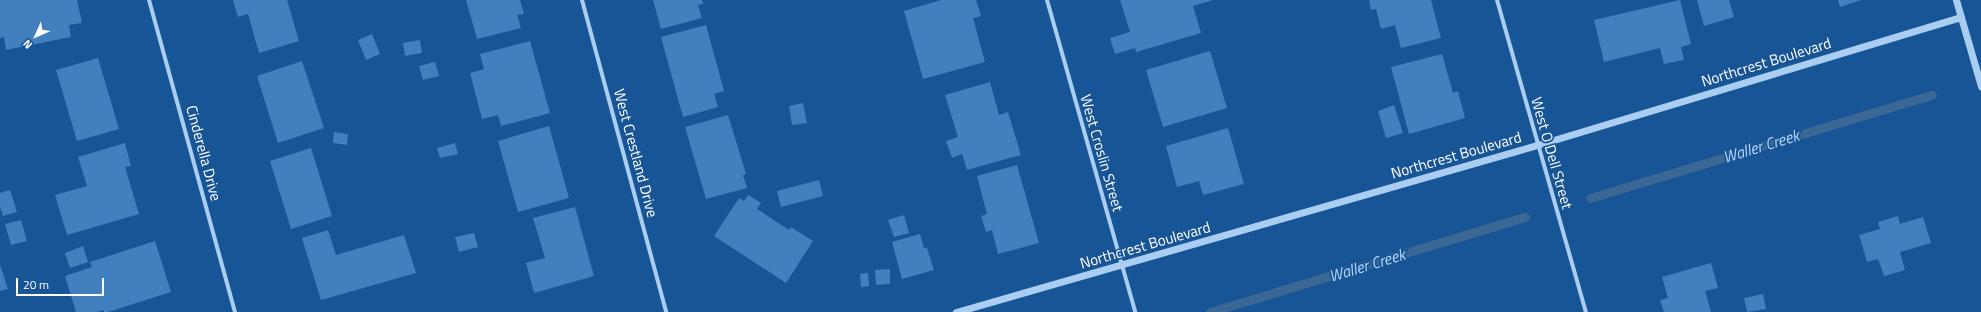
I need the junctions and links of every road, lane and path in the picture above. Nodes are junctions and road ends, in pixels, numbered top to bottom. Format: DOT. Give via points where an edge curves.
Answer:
graph roads {
  1 [pos="149,0"];
  2 [pos="582,0"];
  3 [pos="1047,0"];
  4 [pos="1497,0"];
  5 [pos="1956,0"];
  6 [pos="1961,17"];
  7 [pos="1981,86"];
  8 [pos="1537,145"];
  9 [pos="1122,265"];
  10 [pos="235,312"];
  11 [pos="666,312"];
  12 [pos="956,312"];
  13 [pos="1135,312"];
  14 [pos="1586,312"];
  1 -- 10 [label="street, Cinderella Drive"];
  2 -- 11 [label="street, West Crestland Drive"];
  3 -- 9 [label="street, West Croslin Street"];
  4 -- 8 [label="street, West O Dell Street"];
  5 -- 6 [label="street"];
  6 -- 7 [label="street"];
  6 -- 8 [label="street, Northcrest Boulevard"];
  8 -- 9 [label="street, Northcrest Boulevard"];
  8 -- 14 [label="street, West O Dell Street"];
  9 -- 12 [label="street, Northcrest Boulevard"];
  9 -- 13 [label="street, West Croslin Street"];
}
